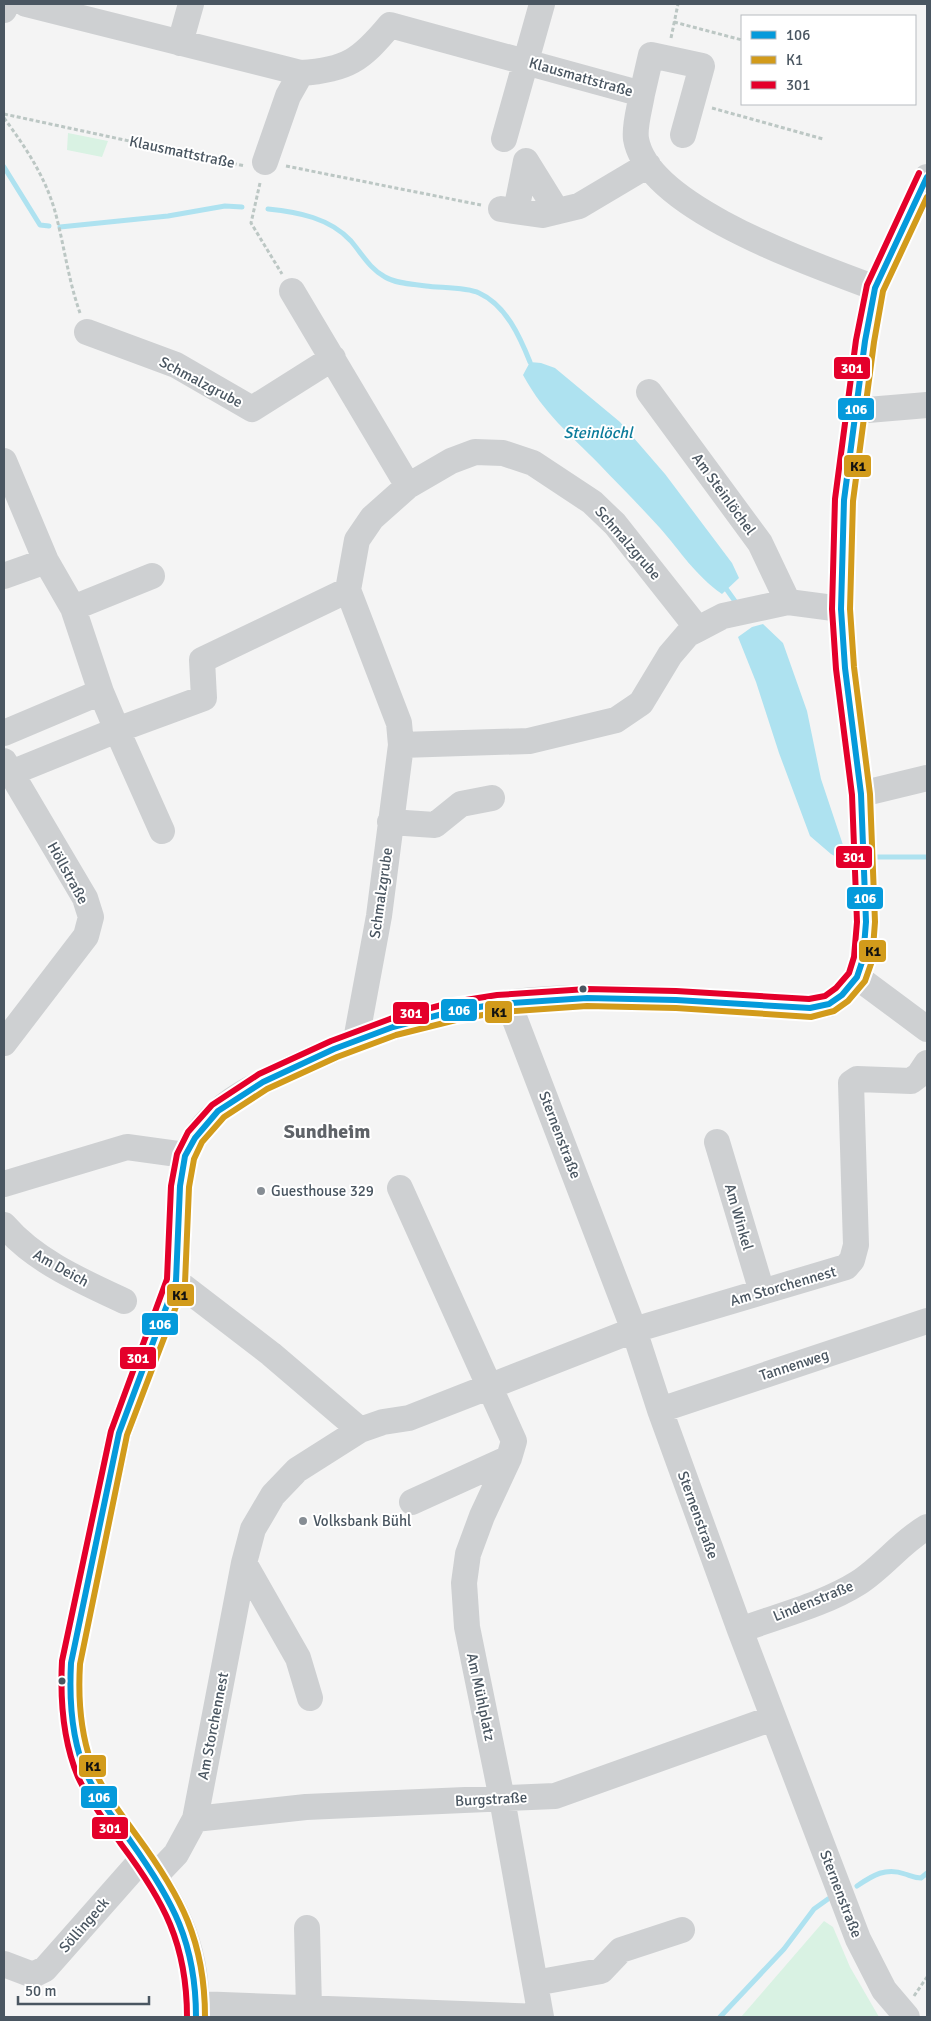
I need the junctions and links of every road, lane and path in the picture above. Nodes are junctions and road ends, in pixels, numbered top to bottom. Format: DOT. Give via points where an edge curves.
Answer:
graph roads {
  1 [pos="6,4"];
  2 [pos="26,4"];
  3 [pos="191,4"];
  4 [pos="542,4"];
  5 [pos="678,4"];
  6 [pos="53,7"];
  7 [pos="4,10"];
  8 [pos="392,15"];
  9 [pos="674,22"];
  10 [pos="741,40"];
  11 [pos="180,43"];
  12 [pos="666,58"];
  13 [pos="526,61"];
  14 [pos="301,73"];
  15 [pos="642,94"];
  16 [pos="692,103"];
  17 [pos="4,116"];
  18 [pos="683,135"];
  19 [pos="504,139"];
  20 [pos="822,139"];
  21 [pos="265,162"];
  22 [pos="648,166"];
  23 [pos="927,177"];
  24 [pos="508,210"];
  25 [pos="557,211"];
  26 [pos="918,218"];
  27 [pos="875,288"];
  28 [pos="292,291"];
  29 [pos="87,332"];
  30 [pos="333,358"];
  31 [pos="649,392"];
  32 [pos="927,405"];
  33 [pos="856,411"];
  34 [pos="4,461"];
  35 [pos="408,486"];
  36 [pos="46,560"];
  37 [pos="4,576"];
  38 [pos="152,576"];
  39 [pos="348,590"];
  40 [pos="788,602"];
  41 [pos="74,608"];
  42 [pos="841,609"];
  43 [pos="698,629"];
  44 [pos="101,692"];
  45 [pos="118,730"];
  46 [pos="4,734"];
  47 [pos="400,745"];
  48 [pos="7,767"];
  49 [pos="927,778"];
  50 [pos="861,794"];
  51 [pos="492,798"];
  52 [pos="390,822"];
  53 [pos="162,831"];
  54 [pos="857,978"];
  55 [pos="509,1004"];
  56 [pos="927,1030"];
  57 [pos="356,1040"];
  58 [pos="4,1043"];
  59 [pos="927,1063"];
  60 [pos="717,1142"];
  61 [pos="185,1155"];
  62 [pos="4,1184"];
  63 [pos="400,1188"];
  64 [pos="4,1225"];
  65 [pos="176,1281"];
  66 [pos="762,1292"];
  67 [pos="162,1320"];
  68 [pos="927,1321"];
  69 [pos="634,1330"];
  70 [pos="492,1387"];
  71 [pos="660,1410"];
  72 [pos="360,1430"];
  73 [pos="509,1458"];
  74 [pos="412,1502"];
  75 [pos="927,1527"];
  76 [pos="244,1563"];
  77 [pos="740,1630"];
  78 [pos="310,1698"];
  79 [pos="773,1718"];
  80 [pos="502,1799"];
  81 [pos="195,1819"];
  82 [pos="149,1867"];
  83 [pos="307,1928"];
  84 [pos="682,1930"];
  85 [pos="11,1967"];
  86 [pos="535,1983"];
  87 [pos="309,2008"];
  88 [pos="197,2011"];
  89 [pos="541,2017"];
  90 [pos="907,2017"];
  1 -- 7 [label="street"];
  2 -- 6 [label="street, Klausmattstraße"];
  3 -- 11 [label="street"];
  4 -- 13 [label="street"];
  5 -- 9 [label="path"];
  6 -- 11 [label="street, Klausmattstraße"];
  8 -- 13 [label="street, Klausmattstraße"];
  8 -- 14 [label="street, Klausmattstraße" via="370,48 350,62 328,71"];
  9 -- 10 [label="path"];
  9 -- 12 [label="path"];
  11 -- 14 [label="street, Klausmattstraße"];
  12 -- 15 [label="street" via="651,55"];
  12 -- 16 [label="street" via="702,66"];
  13 -- 15 [label="street, Klausmattstraße"];
  13 -- 19 [label="street"];
  14 -- 21 [label="street" via="288,96"];
  15 -- 22 [label="street, Klausmattstraße" via="636,139"];
  16 -- 18 [label="street"];
  16 -- 20 [label="path"];
  17 -- 21 [label="path, Klausmattstraße" via="249,166"];
  17 -- 29 [label="path" via="42,176 57,218 71,290"];
  21 -- 24 [label="path, Klausmattstraße"];
  21 -- 28 [label="path" via="251,223"];
  22 -- 25 [label="street" via="579,206"];
  22 -- 27 [label="street, Klausmattstraße" via="663,183 699,212"];
  23 -- 26 [label="street"];
  24 -- 25 [label="street" via="542,215"];
  24 -- 25 [label="street" via="526,161"];
  26 -- 27 [label="street"];
  27 -- 33 [label="street"];
  28 -- 30 [label="street"];
  29 -- 30 [label="street, Schmalzgrube" via="176,365 252,409"];
  30 -- 35 [label="street"];
  31 -- 40 [label="street, Am Steinlöchel" via="760,543"];
  32 -- 33 [label="street"];
  33 -- 42 [label="street" via="844,500"];
  34 -- 36 [label="street"];
  35 -- 39 [label="street, Schmalzgrube" via="372,518 357,540"];
  35 -- 43 [label="street, Schmalzgrube" via="451,461 475,452 503,452 533,463 592,502 615,524"];
  36 -- 37 [label="street"];
  36 -- 41 [label="street"];
  38 -- 41 [label="street"];
  39 -- 45 [label="street, Höllstraße" via="202,660 204,698"];
  39 -- 47 [label="street, Schmalzgrube" via="399,723"];
  40 -- 42 [label="street"];
  40 -- 43 [label="street" via="724,616"];
  41 -- 44 [label="street"];
  42 -- 50 [label="street"];
  43 -- 47 [label="street" via="688,634 670,655 641,703 616,720 529,741"];
  44 -- 45 [label="street"];
  44 -- 46 [label="street"];
  45 -- 48 [label="street, Höllstraße"];
  45 -- 53 [label="street"];
  47 -- 52 [label="street, Schmalzgrube"];
  48 -- 58 [label="street, Höllstraße" via="85,898 91,917 86,936"];
  49 -- 50 [label="street"];
  50 -- 54 [label="street" via="864,944"];
  51 -- 52 [label="street" via="461,804 435,825"];
  52 -- 57 [label="street, Schmalzgrube" via="379,916"];
  54 -- 55 [label="street" via="849,989 829,1004 810,1008 781,998 605,998"];
  54 -- 56 [label="street"];
  55 -- 57 [label="street" via="452,1011"];
  55 -- 69 [label="street, Sternenstraße"];
  57 -- 61 [label="street" via="257,1084 229,1102 210,1116"];
  59 -- 66 [label="street, Am Storchennest" via="911,1081 857,1079 851,1083 856,1245 852,1260 846,1267"];
  60 -- 66 [label="street, Am Winkel"];
  61 -- 62 [label="street" via="127,1147"];
  61 -- 65 [label="street" via="178,1197 179,1262"];
  63 -- 70 [label="street"];
  64 -- 67 [label="street, Am Deich" via="32,1252"];
  65 -- 67 [label="street"];
  65 -- 72 [label="street" via="272,1354"];
  66 -- 69 [label="street, Am Storchennest"];
  67 -- 82 [label="street" via="119,1433 71,1663 70,1683 74,1734 83,1766 104,1805"];
  68 -- 71 [label="street, Tannenweg"];
  69 -- 70 [label="street, Am Storchennest"];
  69 -- 71 [label="street, Sternenstraße"];
  70 -- 72 [label="street, Am Storchennest" via="409,1418"];
  70 -- 73 [label="street, Am Mühlplatz" via="514,1441"];
  71 -- 77 [label="street, Sternenstraße"];
  72 -- 76 [label="street, Am Storchennest" via="297,1470 273,1495 253,1529"];
  73 -- 74 [label="street"];
  73 -- 80 [label="street, Am Mühlplatz" via="468,1554 464,1583 467,1627"];
  75 -- 77 [label="street, Lindenstraße" via="860,1582 840,1593"];
  76 -- 78 [label="street" via="298,1658"];
  76 -- 81 [label="street, Am Storchennest"];
  77 -- 79 [label="street, Sternenstraße"];
  79 -- 80 [label="street, Burgstraße" via="555,1796"];
  79 -- 90 [label="street, Sternenstraße" via="858,1939 884,1990"];
  80 -- 81 [label="street, Burgstraße" via="306,1807"];
  80 -- 86 [label="street, Am Mühlplatz"];
  81 -- 82 [label="street, Am Storchennest" via="176,1854"];
  82 -- 85 [label="street, Söllingeck" via="45,1969 33,1975"];
  82 -- 88 [label="street" via="174,1906 185,1932 195,1967"];
  83 -- 87 [label="street"];
  84 -- 86 [label="street" via="621,1950 601,1971"];
  86 -- 89 [label="street, Am Mühlplatz"];
  87 -- 88 [label="street"];
  87 -- 89 [label="street"];
}
